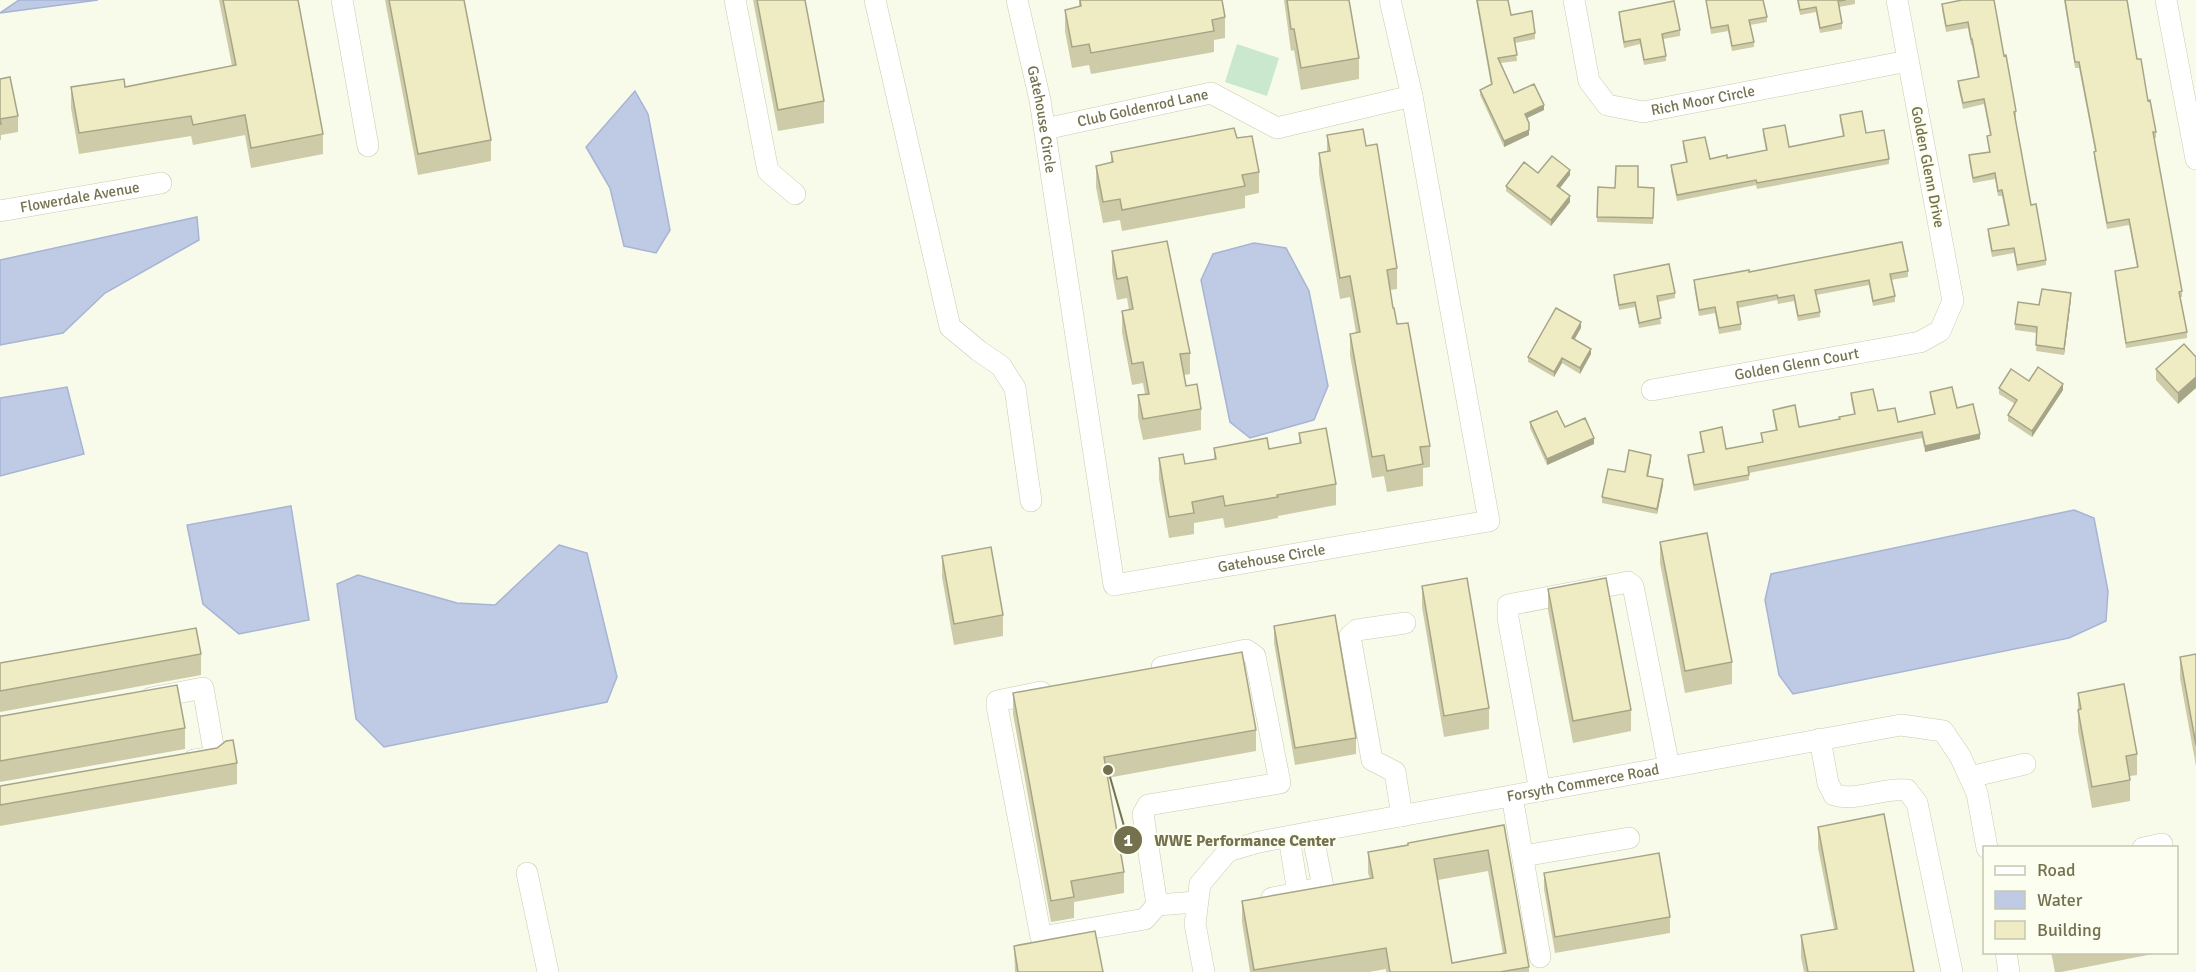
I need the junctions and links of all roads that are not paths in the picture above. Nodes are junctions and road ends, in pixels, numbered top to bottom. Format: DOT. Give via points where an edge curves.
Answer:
graph roads {
  1 [pos="342,0"];
  2 [pos="735,0"];
  3 [pos="875,0"];
  4 [pos="1017,0"];
  5 [pos="1390,0"];
  6 [pos="1574,0"];
  7 [pos="1897,0"];
  8 [pos="2166,0"];
  9 [pos="1908,61"];
  10 [pos="1412,96"];
  11 [pos="1045,129"];
  12 [pos="368,146"];
  13 [pos="2196,159"];
  14 [pos="161,183"];
  15 [pos="795,194"];
  16 [pos="0,211"];
  17 [pos="1940,331"];
  18 [pos="1652,390"];
  19 [pos="1031,501"];
  20 [pos="1405,623"];
  21 [pos="1144,671"];
  22 [pos="1065,687"];
  23 [pos="135,701"];
  24 [pos="1820,739"];
  25 [pos="2025,764"];
  26 [pos="169,765"];
  27 [pos="1669,767"];
  28 [pos="1970,777"];
  29 [pos="1540,790"];
  30 [pos="1512,796"];
  31 [pos="1402,816"];
  32 [pos="1312,832"];
  33 [pos="1289,837"];
  34 [pos="1629,838"];
  35 [pos="1987,846"];
  36 [pos="1522,856"];
  37 [pos="527,873"];
  38 [pos="1298,892"];
  39 [pos="1197,902"];
  40 [pos="1252,902"];
  41 [pos="1157,905"];
  42 [pos="2006,954"];
  43 [pos="1540,957"];
  44 [pos="548,972"];
  45 [pos="1204,972"];
  46 [pos="1952,972"];
  47 [pos="2009,972"];
  1 -- 12 [label="street"];
  2 -- 15 [label="street" via="768,171"];
  3 -- 19 [label="street" via="950,327 1001,366 1015,388"];
  4 -- 11 [label="street, Gatehouse Circle"];
  5 -- 10 [label="street, Gatehouse Circle"];
  6 -- 9 [label="street, Rich Moor Circle" via="1589,81 1607,105 1643,112"];
  7 -- 9 [label="street, Golden Glenn Drive"];
  8 -- 13 [label="street"];
  9 -- 17 [label="street, Golden Glenn Drive" via="1953,300"];
  10 -- 11 [label="street, Club Goldenrod Lane" via="1277,128 1210,93"];
  10 -- 11 [label="street, Gatehouse Circle" via="1489,521 1114,585"];
  14 -- 16 [label="street, Flowerdale Avenue"];
  17 -- 18 [label="street, Golden Glenn Court" via="1920,342"];
  20 -- 31 [label="street" via="1358,630 1350,636 1372,760 1395,772"];
  21 -- 41 [label="street" via="1246,650 1255,656 1280,783 1148,805 1143,814"];
  22 -- 41 [label="street" via="997,701 1041,937 1145,919"];
  23 -- 26 [label="street" via="202,688 214,757"];
  24 -- 27 [label="street, Forsyth Commerce Road"];
  24 -- 28 [label="street, Forsyth Commerce Road" via="1901,724 1943,731"];
  24 -- 46 [label="street" via="1834,795 1846,798 1894,788 1907,790 1917,803"];
  25 -- 28 [label="street"];
  27 -- 29 [label="street, Forsyth Commerce Road"];
  27 -- 29 [label="street" via="1633,586 1628,582 1508,605"];
  28 -- 35 [label="street, Forsyth Commerce Road" via="1977,793"];
  29 -- 30 [label="street, Forsyth Commerce Road"];
  30 -- 31 [label="street, Forsyth Commerce Road"];
  30 -- 36 [label="street"];
  31 -- 32 [label="street, Forsyth Commerce Road"];
  32 -- 33 [label="street, Forsyth Commerce Road"];
  32 -- 38 [label="street" via="1323,887"];
  33 -- 38 [label="street"];
  33 -- 39 [label="street, Forsyth Commerce Road" via="1228,851 1200,884"];
  34 -- 36 [label="street"];
  36 -- 43 [label="street"];
  37 -- 44 [label="street"];
  38 -- 40 [label="street"];
  39 -- 41 [label="street"];
  39 -- 45 [label="street, Forsyth Commerce Road" via="1195,924"];
  42 -- 47 [label="street"];
}
